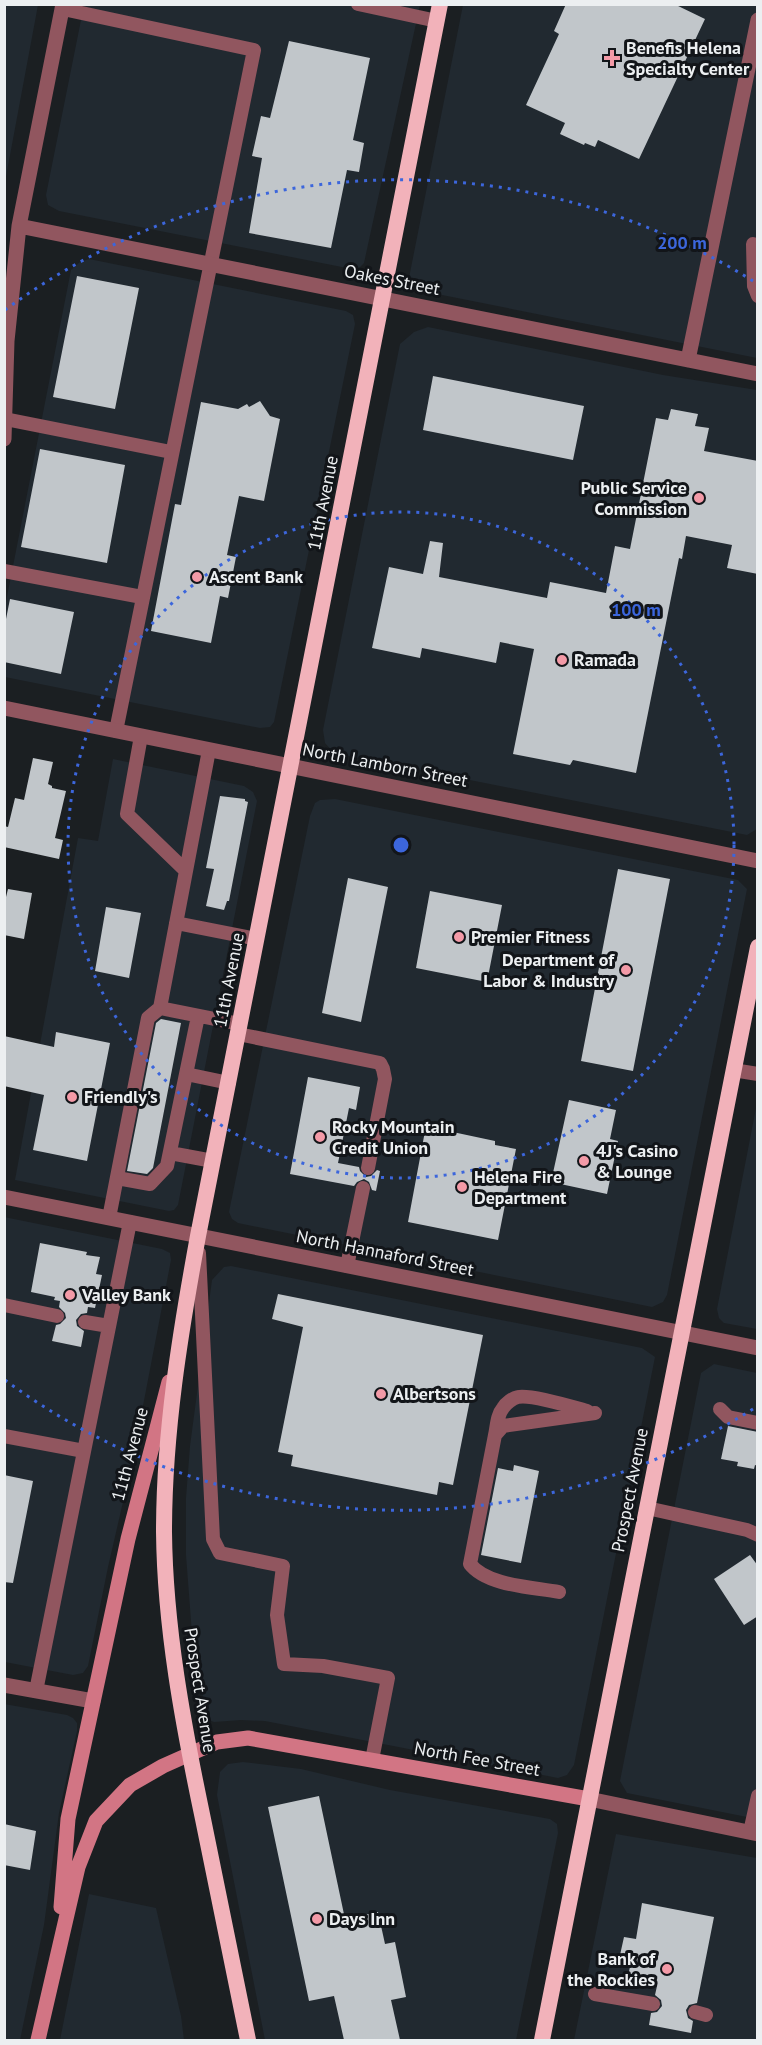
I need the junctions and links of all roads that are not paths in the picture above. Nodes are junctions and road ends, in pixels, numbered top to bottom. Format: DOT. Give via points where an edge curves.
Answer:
graph roads {
  1 [pos="358,4"];
  2 [pos="63,7"];
  3 [pos="439,13"];
  4 [pos="758,20"];
  5 [pos="19,226"];
  6 [pos="753,244"];
  7 [pos="210,264"];
  8 [pos="758,296"];
  9 [pos="382,298"];
  10 [pos="688,360"];
  11 [pos="6,364"];
  12 [pos="758,374"];
  13 [pos="5,419"];
  14 [pos="4,439"];
  15 [pos="171,452"];
  16 [pos="4,571"];
  17 [pos="142,597"];
  18 [pos="4,708"];
  19 [pos="116,731"];
  20 [pos="141,736"];
  21 [pos="210,750"];
  22 [pos="291,766"];
  23 [pos="758,861"];
  24 [pos="186,871"];
  25 [pos="176,923"];
  26 [pos="257,939"];
  27 [pos="758,947"];
  28 [pos="160,1008"];
  29 [pos="198,1016"];
  30 [pos="239,1029"];
  31 [pos="733,1070"];
  32 [pos="186,1074"];
  33 [pos="758,1074"];
  34 [pos="229,1083"];
  35 [pos="170,1153"];
  36 [pos="213,1161"];
  37 [pos="368,1168"];
  38 [pos="117,1178"];
  39 [pos="363,1188"];
  40 [pos="4,1197"];
  41 [pos="109,1218"];
  42 [pos="130,1222"];
  43 [pos="198,1236"];
  44 [pos="347,1266"];
  45 [pos="4,1305"];
  46 [pos="57,1316"];
  47 [pos="85,1322"];
  48 [pos="109,1326"];
  49 [pos="681,1333"];
  50 [pos="180,1342"];
  51 [pos="758,1348"];
  52 [pos="720,1408"];
  53 [pos="758,1423"];
  54 [pos="495,1435"];
  55 [pos="4,1436"];
  56 [pos="84,1451"];
  57 [pos="647,1508"];
  58 [pos="758,1535"];
  59 [pos="559,1592"];
  60 [pos="4,1685"];
  61 [pos="36,1691"];
  62 [pos="93,1701"];
  63 [pos="190,1754"];
  64 [pos="372,1760"];
  65 [pos="758,1796"];
  66 [pos="589,1799"];
  67 [pos="754,1833"];
  68 [pos="57,1961"];
  69 [pos="595,1994"];
  70 [pos="653,2004"];
  71 [pos="38,2040"];
  72 [pos="248,2040"];
  73 [pos="542,2040"];
  1 -- 3 [label="lane"];
  2 -- 5 [label="street"];
  2 -- 7 [label="lane" via="254,50"];
  3 -- 9 [label="highway, 11th Avenue"];
  4 -- 10 [label="street"];
  5 -- 7 [label="street, Oakes Street"];
  5 -- 11 [label="street"];
  6 -- 8 [label="lane" via="754,286"];
  7 -- 9 [label="street, Oakes Street"];
  7 -- 15 [label="lane"];
  9 -- 10 [label="street, Oakes Street"];
  9 -- 22 [label="highway, 11th Avenue"];
  10 -- 12 [label="street, Oakes Street"];
  11 -- 13 [label="street"];
  13 -- 14 [label="street"];
  13 -- 15 [label="lane"];
  15 -- 17 [label="lane"];
  16 -- 17 [label="lane"];
  17 -- 19 [label="lane"];
  18 -- 19 [label="street, North Lamborn Street"];
  19 -- 20 [label="street, North Lamborn Street"];
  20 -- 21 [label="street, North Lamborn Street"];
  20 -- 24 [label="lane" via="127,814"];
  21 -- 22 [label="street, North Lamborn Street"];
  21 -- 24 [label="lane"];
  22 -- 23 [label="street, North Lamborn Street"];
  22 -- 26 [label="highway, 11th Avenue"];
  24 -- 25 [label="lane"];
  25 -- 26 [label="lane"];
  25 -- 28 [label="lane"];
  26 -- 30 [label="highway, 11th Avenue"];
  27 -- 31 [label="highway, Prospect Avenue"];
  28 -- 29 [label="lane"];
  28 -- 38 [label="lane" via="148,1018"];
  29 -- 30 [label="lane"];
  29 -- 32 [label="lane"];
  30 -- 34 [label="highway, 11th Avenue"];
  30 -- 37 [label="lane" via="380,1063 386,1079"];
  31 -- 33 [label="lane"];
  31 -- 49 [label="highway, Prospect Avenue"];
  32 -- 34 [label="lane"];
  32 -- 35 [label="lane"];
  34 -- 36 [label="highway, 11th Avenue"];
  35 -- 36 [label="lane"];
  35 -- 38 [label="lane" via="167,1166 150,1184"];
  36 -- 43 [label="highway, 11th Avenue"];
  38 -- 41 [label="lane"];
  39 -- 44 [label="lane"];
  40 -- 41 [label="street, North Hannaford Street"];
  41 -- 42 [label="street, North Hannaford Street"];
  42 -- 43 [label="street, North Hannaford Street"];
  42 -- 48 [label="lane"];
  43 -- 44 [label="street, North Hannaford Street"];
  43 -- 50 [label="highway, 11th Avenue"];
  43 -- 64 [label="lane" via="213,1539 220,1553 283,1566 277,1615 284,1664 323,1666 388,1678"];
  44 -- 49 [label="street, North Hannaford Street"];
  45 -- 46 [label="lane"];
  47 -- 48 [label="lane"];
  48 -- 56 [label="lane"];
  49 -- 51 [label="street, North Hannaford Street"];
  49 -- 57 [label="highway, Prospect Avenue"];
  50 -- 62 [label="main road, 11th Avenue" via="128,1539"];
  50 -- 63 [label="highway, Prospect Avenue" via="167,1437 164,1534 169,1618"];
  52 -- 53 [label="lane" via="728,1417"];
  54 -- 54 [label="lane" via="502,1408 519,1396 595,1413 503,1426"];
  54 -- 59 [label="lane" via="470,1564 489,1579"];
  55 -- 56 [label="lane"];
  56 -- 61 [label="lane"];
  57 -- 58 [label="lane"];
  57 -- 66 [label="highway, Prospect Avenue"];
  60 -- 61 [label="street"];
  61 -- 62 [label="street"];
  62 -- 68 [label="main road, 11th Avenue" via="68,1819"];
  63 -- 64 [label="main road, North Fee Street" via="217,1742 248,1738"];
  63 -- 68 [label="main road, 11th Avenue" via="130,1785 96,1821 78,1867"];
  63 -- 72 [label="highway, Prospect Avenue"];
  64 -- 66 [label="main road, North Fee Street"];
  65 -- 67 [label="lane"];
  66 -- 67 [label="street, North Fee Street"];
  66 -- 73 [label="highway, Prospect Avenue"];
  68 -- 71 [label="main road, 11th Avenue"];
  69 -- 70 [label="lane"];
}
